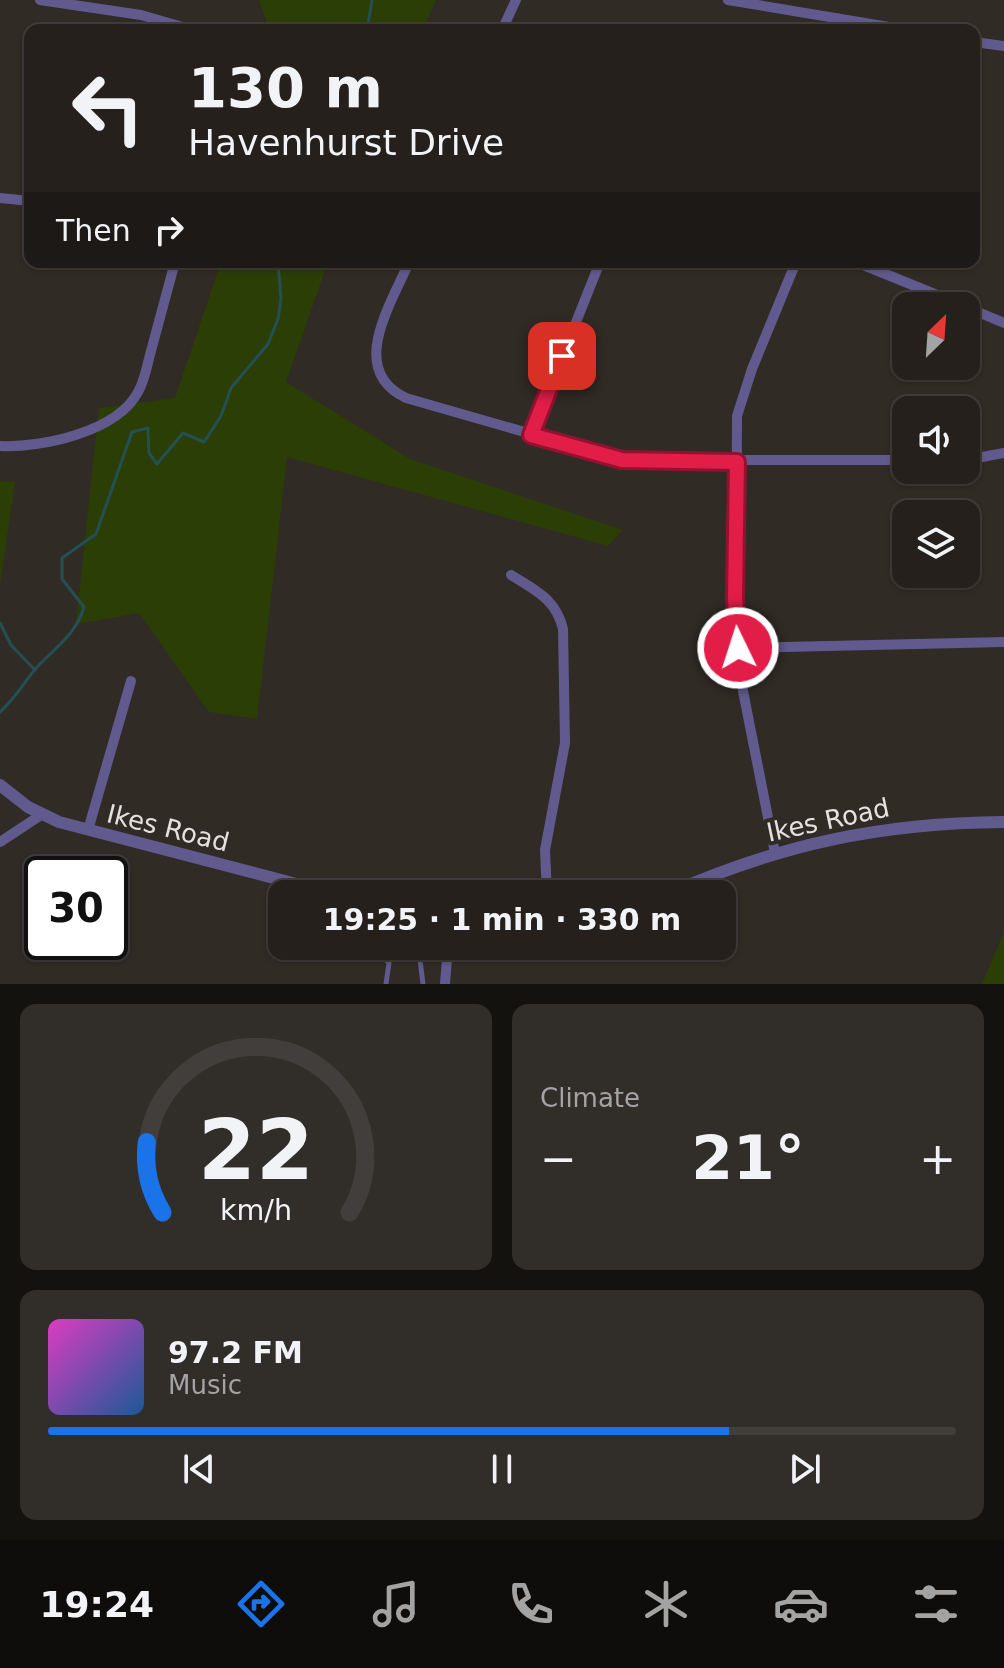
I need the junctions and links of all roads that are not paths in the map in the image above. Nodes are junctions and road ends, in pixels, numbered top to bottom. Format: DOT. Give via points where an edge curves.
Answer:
graph roads {
  1 [pos="40,0"];
  2 [pos="516,0"];
  3 [pos="728,0"];
  4 [pos="793,5"];
  5 [pos="177,24"];
  6 [pos="505,24"];
  7 [pos="880,24"];
  8 [pos="980,43"];
  9 [pos="1004,46"];
  10 [pos="0,198"];
  11 [pos="24,200"];
  12 [pos="173,268"];
  13 [pos="407,268"];
  14 [pos="598,268"];
  15 [pos="794,268"];
  16 [pos="871,268"];
  17 [pos="930,292"];
  18 [pos="980,313"];
  19 [pos="1004,323"];
  20 [pos="531,435"];
  21 [pos="0,446"];
  22 [pos="1004,453"];
  23 [pos="980,457"];
  24 [pos="892,460"];
  25 [pos="737,462"];
  26 [pos="511,575"];
  27 [pos="1004,642"];
  28 [pos="738,648"];
  29 [pos="131,681"];
  30 [pos="0,785"];
  31 [pos="41,815"];
  32 [pos="1004,822"];
  33 [pos="88,830"];
  34 [pos="0,842"];
  35 [pos="775,853"];
  36 [pos="281,880"];
  37 [pos="546,880"];
  38 [pos="700,880"];
  39 [pos="386,960"];
  40 [pos="420,960"];
  41 [pos="447,960"];
  42 [pos="386,984"];
  43 [pos="423,984"];
  44 [pos="445,984"];
  1 -- 5 [label="street"];
  2 -- 6 [label="street"];
  3 -- 4 [label="street"];
  4 -- 7 [label="street"];
  8 -- 9 [label="street"];
  10 -- 11 [label="street"];
  12 -- 21 [label="street" via="142,382 129,405 77,434"];
  13 -- 20 [label="street" via="376,345 384,383 406,398"];
  14 -- 20 [label="street"];
  15 -- 25 [label="street" via="740,407"];
  16 -- 17 [label="street"];
  18 -- 19 [label="street"];
  20 -- 25 [label="street" via="622,460"];
  22 -- 23 [label="street"];
  24 -- 25 [label="street"];
  25 -- 28 [label="street"];
  26 -- 37 [label="street" via="550,601 563,629 565,743 545,850"];
  27 -- 28 [label="street"];
  28 -- 35 [label="street"];
  29 -- 33 [label="street"];
  30 -- 31 [label="street, Ikes Road"];
  31 -- 33 [label="street, Ikes Road"];
  31 -- 34 [label="street"];
  32 -- 35 [label="street, Ikes Road" via="907,826"];
  33 -- 36 [label="street, Ikes Road"];
  35 -- 38 [label="street, Ikes Road"];
  39 -- 42 [label="lane"];
  40 -- 43 [label="lane"];
  41 -- 44 [label="street"];
}
